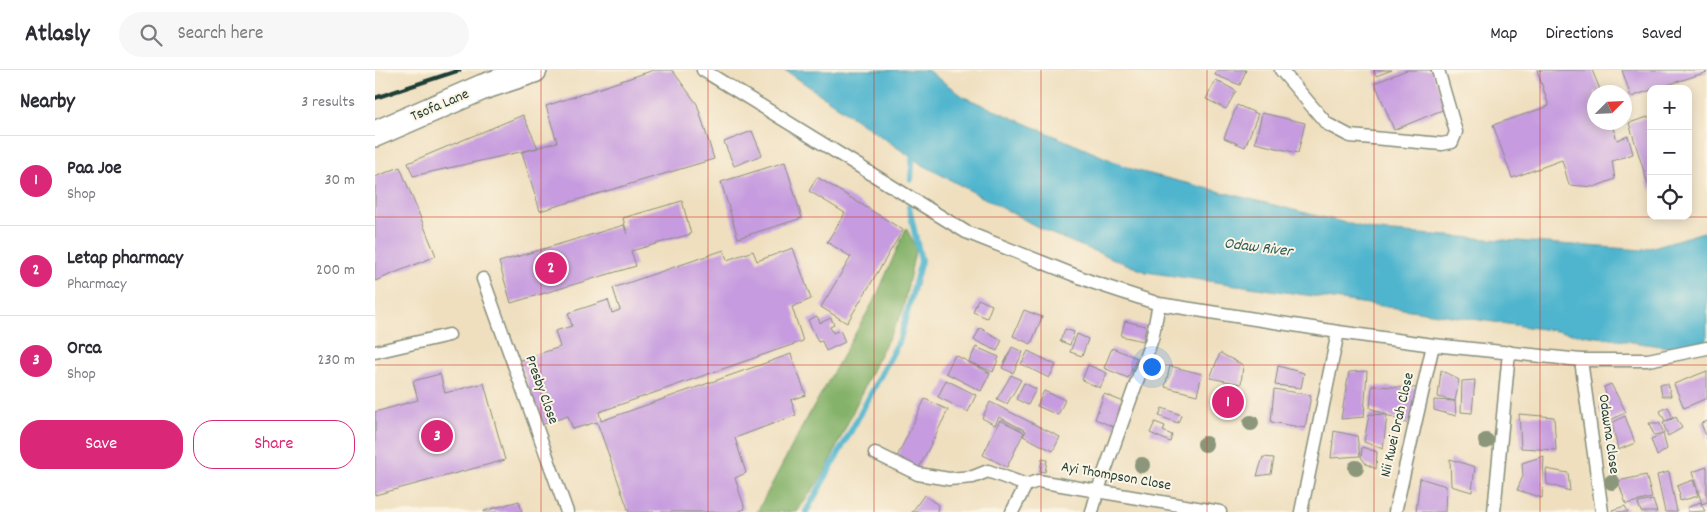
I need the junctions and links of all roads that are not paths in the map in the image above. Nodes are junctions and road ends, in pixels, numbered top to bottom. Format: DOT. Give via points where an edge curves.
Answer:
graph roads {
  1 [pos="534,70"];
  2 [pos="703,70"];
  3 [pos="1281,70"];
  4 [pos="1438,70"];
  5 [pos="375,134"];
  6 [pos="483,279"];
  7 [pos="1159,304"];
  8 [pos="1338,332"];
  9 [pos="449,335"];
  10 [pos="1433,345"];
  11 [pos="1707,348"];
  12 [pos="375,352"];
  13 [pos="1509,352"];
  14 [pos="1581,360"];
  15 [pos="875,454"];
  16 [pos="1026,485"];
  17 [pos="1098,490"];
  18 [pos="1015,507"];
  19 [pos="567,512"];
  20 [pos="1092,512"];
  21 [pos="1221,512"];
  22 [pos="1301,512"];
  23 [pos="1395,512"];
  24 [pos="1494,512"];
  25 [pos="1602,512"];
  1 -- 5 [label="street, Tsofa Lane" via="483,87"];
  2 -- 7 [label="lane" via="966,232 1092,282"];
  3 -- 4 [label="lane" via="1327,124 1350,136 1442,144 1452,142 1456,132"];
  6 -- 19 [label="lane, Presby Close"];
  7 -- 8 [label="lane"];
  7 -- 17 [label="lane" via="1152,339"];
  8 -- 10 [label="lane"];
  8 -- 22 [label="lane"];
  9 -- 12 [label="lane"];
  10 -- 13 [label="lane"];
  10 -- 23 [label="lane, Nii Kwei Drah Close"];
  11 -- 14 [label="lane" via="1648,360"];
  13 -- 14 [label="lane"];
  13 -- 24 [label="lane"];
  14 -- 25 [label="lane, Odawna Close"];
  15 -- 16 [label="lane" via="918,474 949,478 973,477 988,472"];
  16 -- 17 [label="lane, Ayi Thompson Close" via="1038,481"];
  16 -- 18 [label="lane"];
  17 -- 20 [label="lane"];
  17 -- 21 [label="lane, Ayi Thompson Close"];
}
